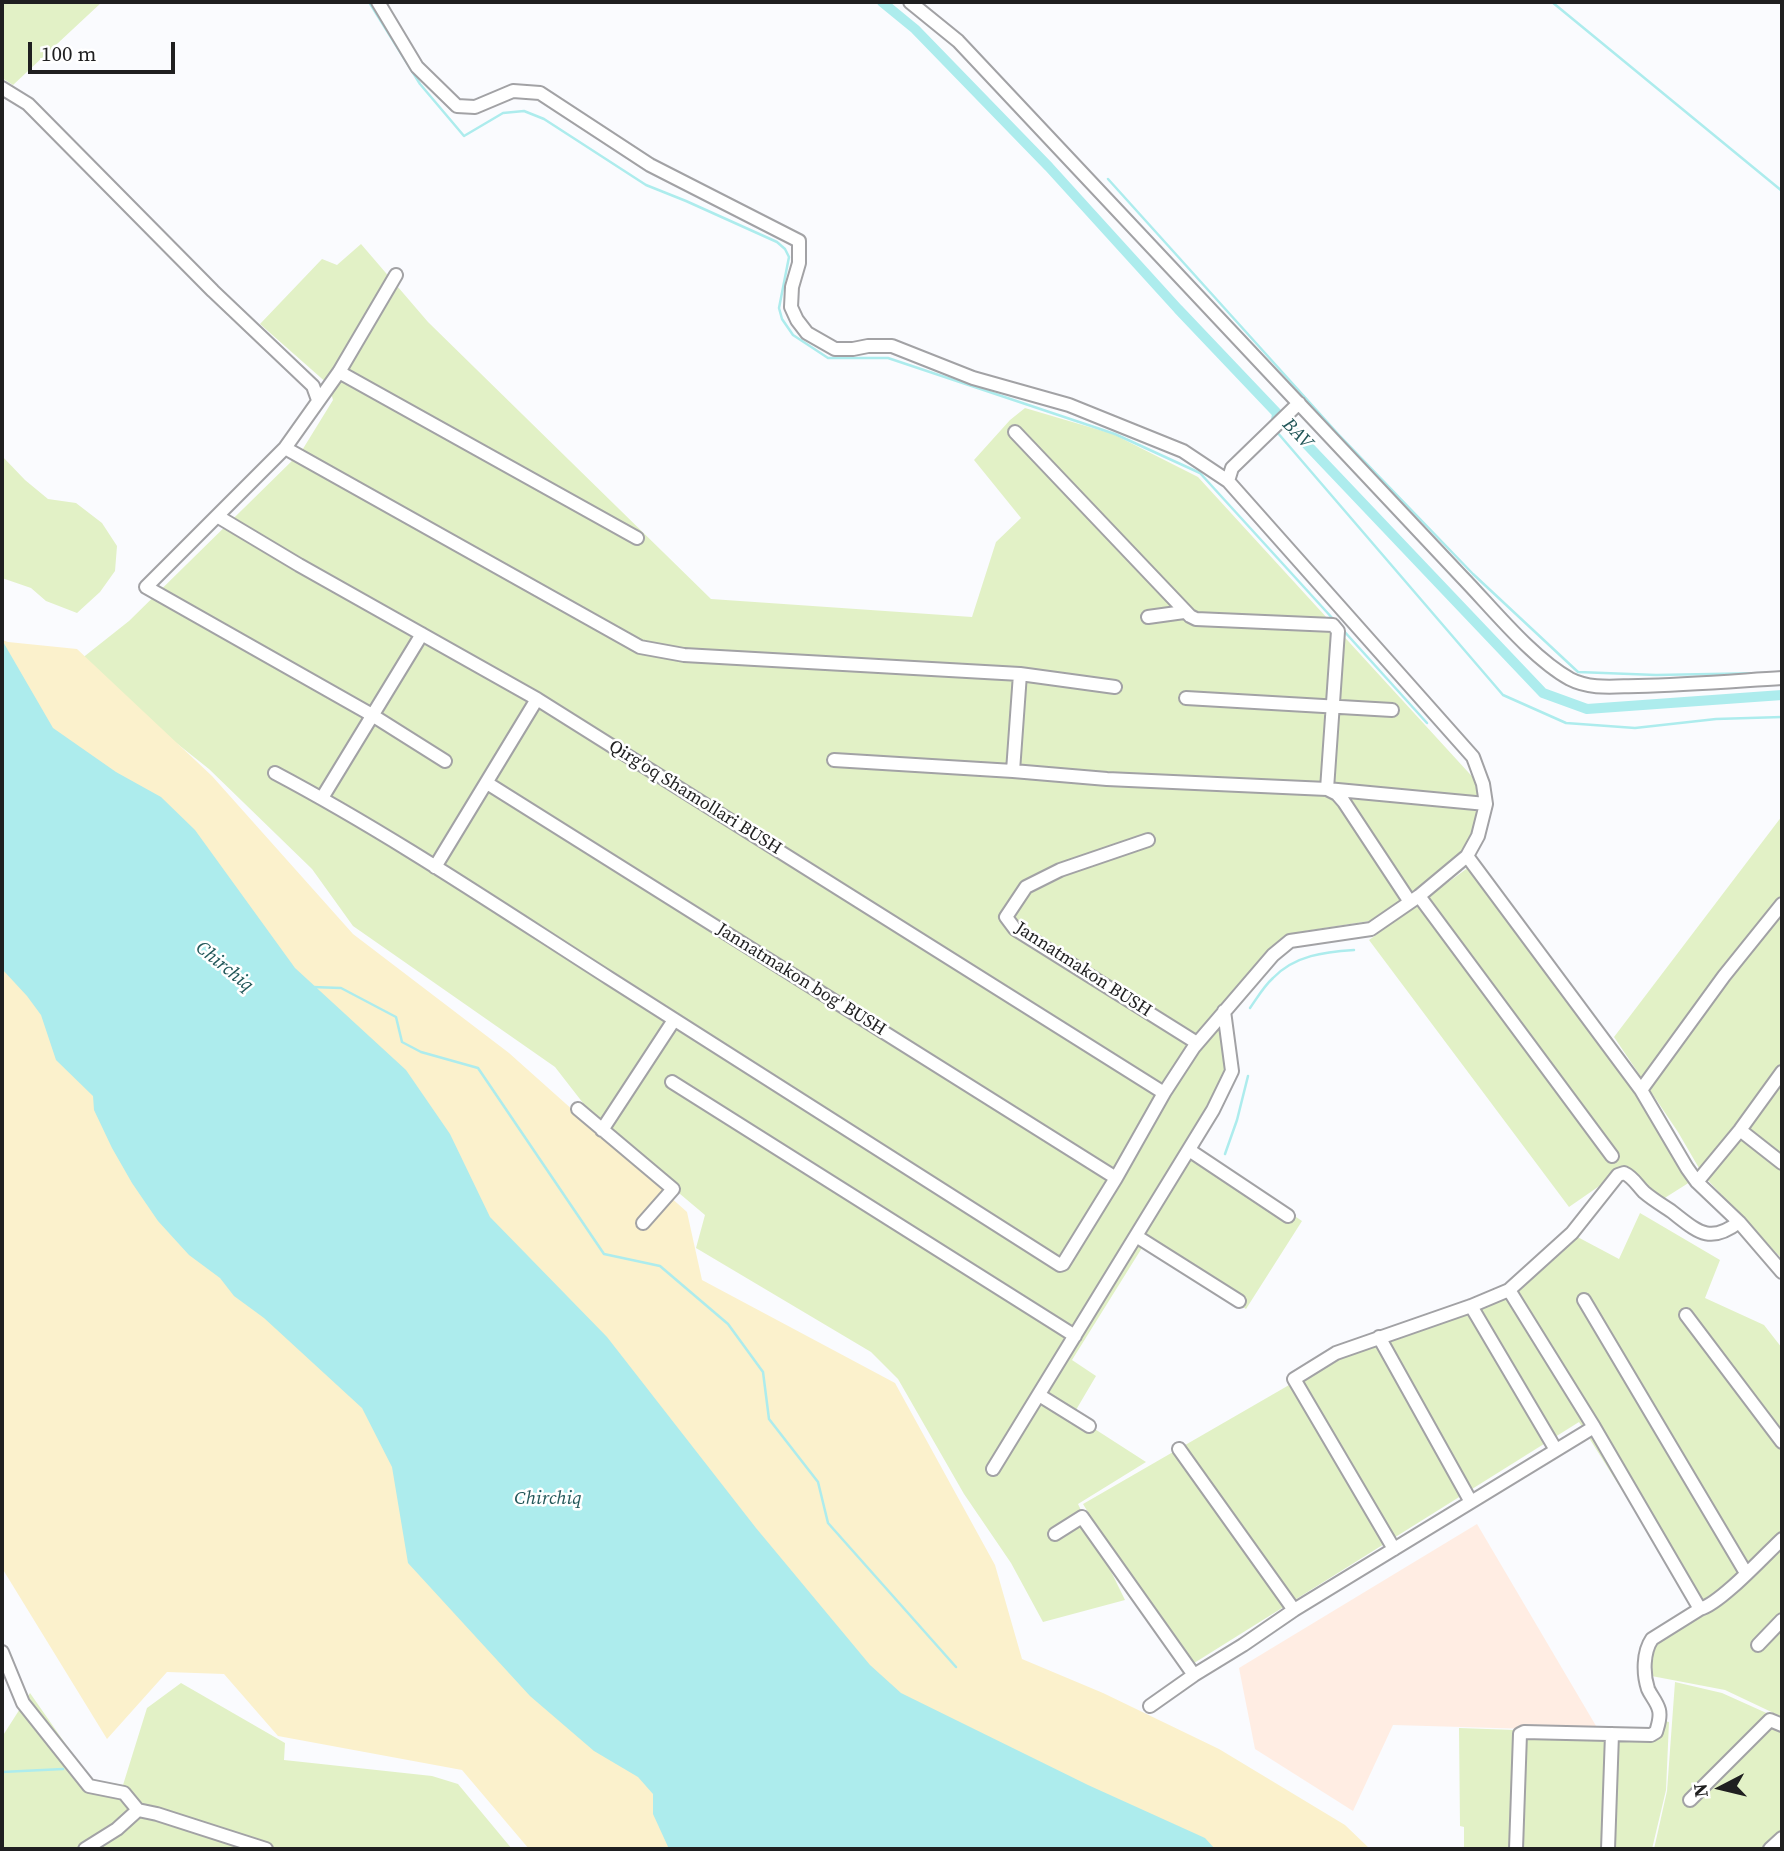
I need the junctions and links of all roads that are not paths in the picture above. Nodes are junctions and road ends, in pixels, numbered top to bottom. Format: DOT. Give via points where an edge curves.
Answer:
graph roads {
  1 [pos="378,2"];
  2 [pos="910,2"];
  3 [pos="2,88"];
  4 [pos="396,275"];
  5 [pos="340,372"];
  6 [pos="318,400"];
  7 [pos="1295,407"];
  8 [pos="1015,432"];
  9 [pos="285,449"];
  10 [pos="1228,481"];
  11 [pos="217,516"];
  12 [pos="637,538"];
  13 [pos="1184,612"];
  14 [pos="1346,614"];
  15 [pos="1148,617"];
  16 [pos="1333,625"];
  17 [pos="422,634"];
  18 [pos="1020,674"];
  19 [pos="1782,678"];
  20 [pos="1115,687"];
  21 [pos="1186,698"];
  22 [pos="537,699"];
  23 [pos="1334,706"];
  24 [pos="1392,710"];
  25 [pos="372,715"];
  26 [pos="834,760"];
  27 [pos="445,761"];
  28 [pos="1013,771"];
  29 [pos="275,772"];
  30 [pos="486,783"];
  31 [pos="1326,789"];
  32 [pos="322,798"];
  33 [pos="1486,804"];
  34 [pos="1148,840"];
  35 [pos="1467,856"];
  36 [pos="435,867"];
  37 [pos="1415,899"];
  38 [pos="1782,904"];
  39 [pos="1224,1011"];
  40 [pos="674,1020"];
  41 [pos="1197,1043"];
  42 [pos="1782,1072"];
  43 [pos="672,1083"];
  44 [pos="1641,1090"];
  45 [pos="1164,1093"];
  46 [pos="578,1109"];
  47 [pos="602,1130"];
  48 [pos="1740,1130"];
  49 [pos="1189,1150"];
  50 [pos="1612,1156"];
  51 [pos="1782,1163"];
  52 [pos="1116,1178"];
  53 [pos="1697,1182"];
  54 [pos="1288,1216"];
  55 [pos="1739,1222"];
  56 [pos="643,1223"];
  57 [pos="1136,1236"];
  58 [pos="1782,1272"];
  59 [pos="1509,1290"];
  60 [pos="1584,1300"];
  61 [pos="1239,1301"];
  62 [pos="1471,1306"];
  63 [pos="1686,1315"];
  64 [pos="1075,1336"];
  65 [pos="1379,1337"];
  66 [pos="1039,1395"];
  67 [pos="1089,1426"];
  68 [pos="1594,1427"];
  69 [pos="1782,1442"];
  70 [pos="1179,1449"];
  71 [pos="1556,1450"];
  72 [pos="993,1469"];
  73 [pos="1471,1502"];
  74 [pos="1055,1534"];
  75 [pos="1782,1539"];
  76 [pos="1394,1549"];
  77 [pos="1746,1573"];
  78 [pos="1700,1609"];
  79 [pos="1294,1610"];
  80 [pos="1782,1620"];
  81 [pos="1758,1645"];
  82 [pos="2,1652"];
  83 [pos="1194,1675"];
  84 [pos="1150,1706"];
  85 [pos="1782,1726"];
  86 [pos="1612,1734"];
  87 [pos="1690,1800"];
  88 [pos="138,1810"];
  89 [pos="85,1849"];
  90 [pos="266,1849"];
  91 [pos="1516,1849"];
  92 [pos="1608,1849"];
  1 -- 10 [label="street" via="417,67 457,106 475,107 513,91 540,93 650,165 799,241 791,307 807,333 835,349 892,346 973,377 1069,405 1183,451"];
  2 -- 7 [label="street" via="958,41"];
  3 -- 6 [label="street" via="28,104 313,386"];
  4 -- 5 [label="street"];
  5 -- 6 [label="street"];
  5 -- 12 [label="street"];
  6 -- 9 [label="street"];
  7 -- 10 [label="street" via="1233,468"];
  7 -- 19 [label="street" via="1555,670 1590,686"];
  8 -- 13 [label="street"];
  9 -- 11 [label="street"];
  9 -- 18 [label="street" via="640,647 684,656"];
  10 -- 14 [label="street"];
  11 -- 17 [label="street, Qirg'oq Shamollari BUSH"];
  11 -- 25 [label="street" via="146,587"];
  13 -- 15 [label="street"];
  13 -- 16 [label="street" via="1196,619"];
  14 -- 16 [label="street"];
  14 -- 33 [label="street" via="1473,757"];
  16 -- 23 [label="street" via="1338,631"];
  17 -- 22 [label="street, Qirg'oq Shamollari BUSH"];
  17 -- 25 [label="street"];
  18 -- 20 [label="street"];
  18 -- 28 [label="street"];
  21 -- 23 [label="street"];
  22 -- 30 [label="street"];
  22 -- 45 [label="street, Qirg'oq Shamollari BUSH"];
  23 -- 24 [label="street"];
  23 -- 31 [label="street"];
  25 -- 27 [label="street"];
  25 -- 32 [label="street"];
  26 -- 28 [label="street"];
  28 -- 31 [label="street"];
  29 -- 32 [label="street"];
  30 -- 36 [label="street"];
  30 -- 52 [label="street, Jannatmakon bog' BUSH"];
  31 -- 33 [label="street"];
  31 -- 37 [label="street" via="1337,794"];
  32 -- 36 [label="street"];
  33 -- 35 [label="street"];
  34 -- 41 [label="street, Jannatmakon BUSH" via="1060,870 1026,887 1006,917 1015,929"];
  35 -- 37 [label="street"];
  35 -- 44 [label="street"];
  36 -- 40 [label="street"];
  37 -- 39 [label="street" via="1371,929 1290,941"];
  37 -- 50 [label="street"];
  38 -- 44 [label="street"];
  39 -- 41 [label="street"];
  39 -- 49 [label="street" via="1232,1071"];
  40 -- 47 [label="street"];
  40 -- 52 [label="street" via="1060,1265"];
  41 -- 45 [label="street"];
  42 -- 48 [label="street"];
  43 -- 64 [label="street"];
  44 -- 53 [label="street"];
  45 -- 52 [label="street"];
  46 -- 47 [label="street"];
  47 -- 56 [label="street" via="673,1189"];
  48 -- 51 [label="street"];
  48 -- 53 [label="street"];
  49 -- 54 [label="street"];
  49 -- 57 [label="street"];
  53 -- 55 [label="street"];
  55 -- 58 [label="street"];
  55 -- 59 [label="street" via="1726,1231 1697,1231 1624,1173 1572,1233"];
  57 -- 61 [label="street"];
  57 -- 64 [label="street"];
  59 -- 62 [label="street"];
  59 -- 68 [label="street"];
  60 -- 77 [label="street"];
  62 -- 65 [label="street"];
  62 -- 71 [label="street"];
  63 -- 69 [label="street"];
  64 -- 66 [label="street"];
  65 -- 73 [label="street"];
  65 -- 76 [label="street" via="1336,1353 1294,1379"];
  66 -- 67 [label="street"];
  66 -- 72 [label="street"];
  68 -- 71 [label="street"];
  68 -- 78 [label="street"];
  70 -- 79 [label="street"];
  71 -- 73 [label="street"];
  73 -- 76 [label="street"];
  74 -- 83 [label="street" via="1082,1517"];
  75 -- 77 [label="street"];
  76 -- 79 [label="street"];
  77 -- 78 [label="street"];
  78 -- 86 [label="street" via="1648,1645 1646,1680 1659,1708 1656,1732"];
  79 -- 83 [label="street"];
  80 -- 81 [label="street"];
  82 -- 88 [label="street" via="23,1703 89,1786 124,1793"];
  83 -- 84 [label="street"];
  85 -- 87 [label="street" via="1770,1720"];
  86 -- 91 [label="street" via="1520,1734"];
  86 -- 92 [label="street"];
  88 -- 89 [label="street"];
  88 -- 90 [label="street"];
}
